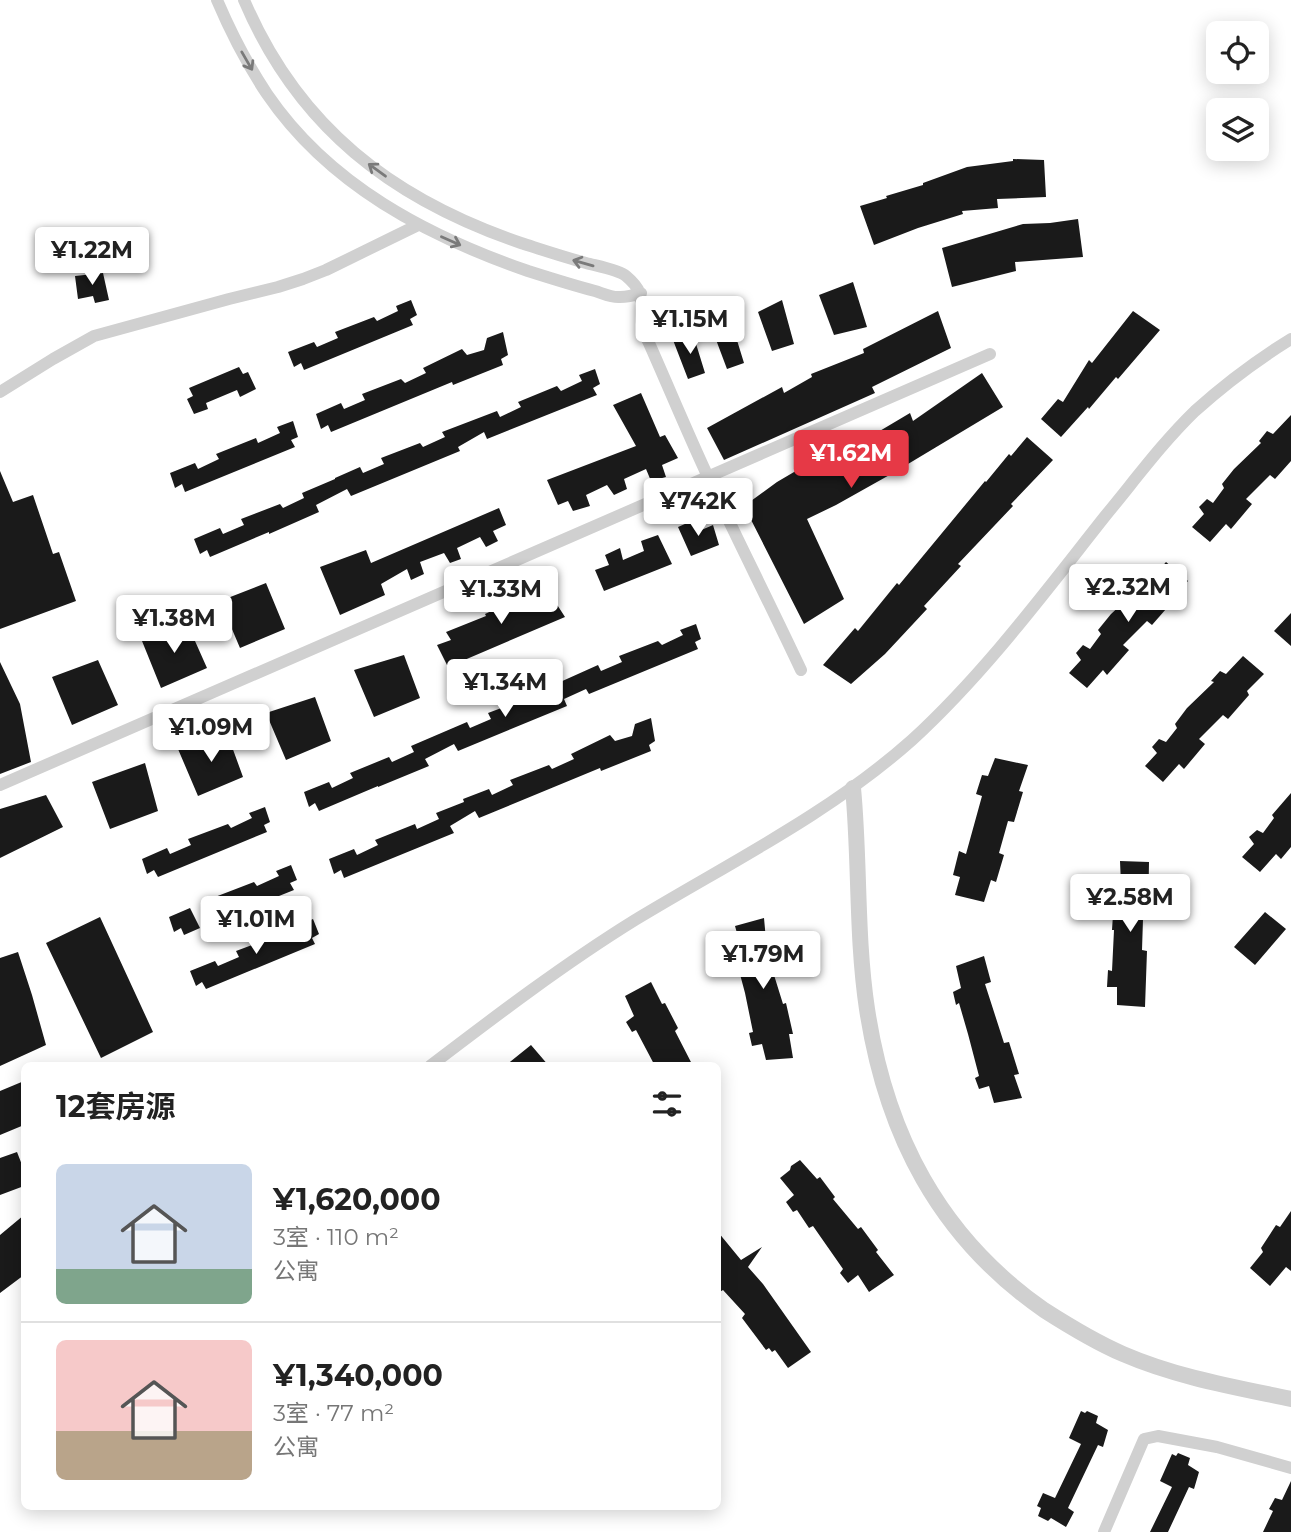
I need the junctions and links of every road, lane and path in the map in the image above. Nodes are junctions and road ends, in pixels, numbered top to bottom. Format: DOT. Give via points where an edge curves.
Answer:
graph roads {
  1 [pos="217,0"];
  2 [pos="244,0"];
  3 [pos="418,225"];
  4 [pos="641,293"];
  5 [pos="1291,339"];
  6 [pos="990,354"];
  7 [pos="0,392"];
  8 [pos="708,477"];
  9 [pos="801,670"];
  10 [pos="0,785"];
  11 [pos="853,788"];
  12 [pos="435,1062"];
  13 [pos="1291,1399"];
  14 [pos="1291,1468"];
  15 [pos="1104,1532"];
  1 -- 3 [label="street, one-way" via="249,65 290,124 337,171"];
  4 -- 2 [label="street, one-way" via="625,274 485,229 429,203 377,171 330,131 295,90 270,53"];
  3 -- 4 [label="street, one-way" via="476,252 569,284 618,298"];
  3 -- 7 [label="street" via="303,279 94,336"];
  4 -- 8 [label="street" via="642,327"];
  5 -- 11 [label="street" via="1242,371 1170,437 966,685 914,738"];
  6 -- 8 [label="street"];
  8 -- 9 [label="street"];
  8 -- 10 [label="street"];
  11 -- 12 [label="street" via="593,947"];
  11 -- 13 [label="street" via="863,980 877,1063 906,1147 942,1209 1001,1276 1100,1343 1185,1375"];
  14 -- 15 [label="street" via="1217,1447 1158,1436 1144,1439"];
}
